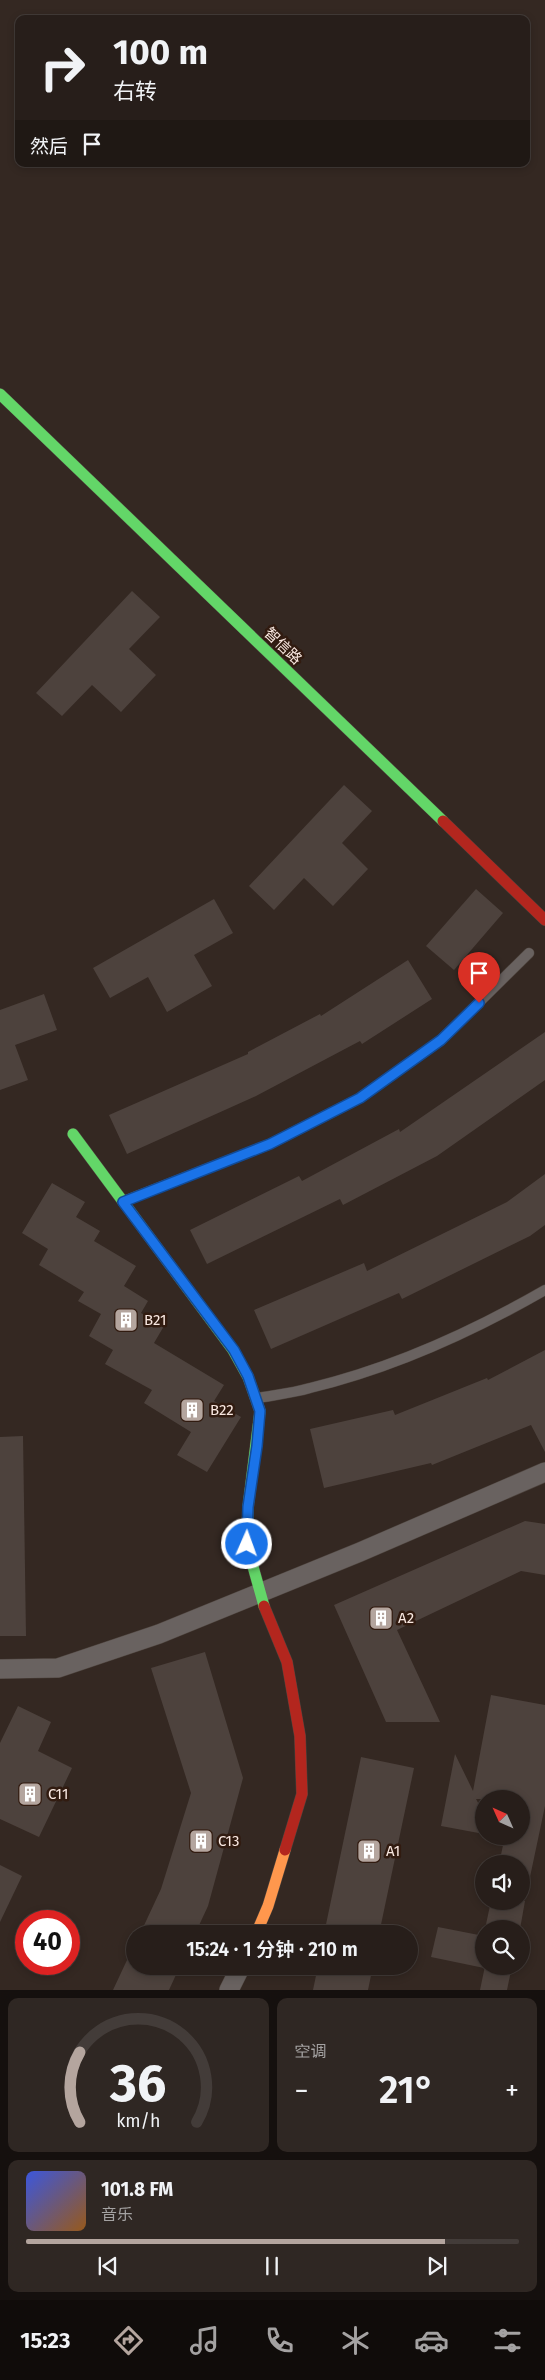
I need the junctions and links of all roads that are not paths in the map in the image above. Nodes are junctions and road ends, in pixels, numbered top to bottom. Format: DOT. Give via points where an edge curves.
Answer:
graph roads {
  1 [pos="0,394"];
  2 [pos="545,920"];
  3 [pos="529,953"];
  4 [pos="73,1134"];
  5 [pos="123,1202"];
  6 [pos="545,1290"];
  7 [pos="256,1398"];
  8 [pos="545,1472"];
  9 [pos="259,1593"];
  10 [pos="0,1669"];
  11 [pos="260,1925"];
  12 [pos="236,1975"];
  13 [pos="230,1990"];
  1 -- 2 [label="street, 智信路"];
  3 -- 5 [label="lane" via="441,1040 360,1098 270,1144"];
  4 -- 5 [label="street"];
  5 -- 7 [label="street" via="234,1350"];
  6 -- 7 [label="lane" via="496,1318 398,1361 310,1388"];
  7 -- 9 [label="street" via="260,1411 248,1507 247,1544"];
  8 -- 9 [label="street"];
  9 -- 10 [label="street" via="159,1634 58,1668"];
  9 -- 11 [label="street" via="287,1662 300,1736 302,1794"];
  12 -- 13 [label="street"];
}
